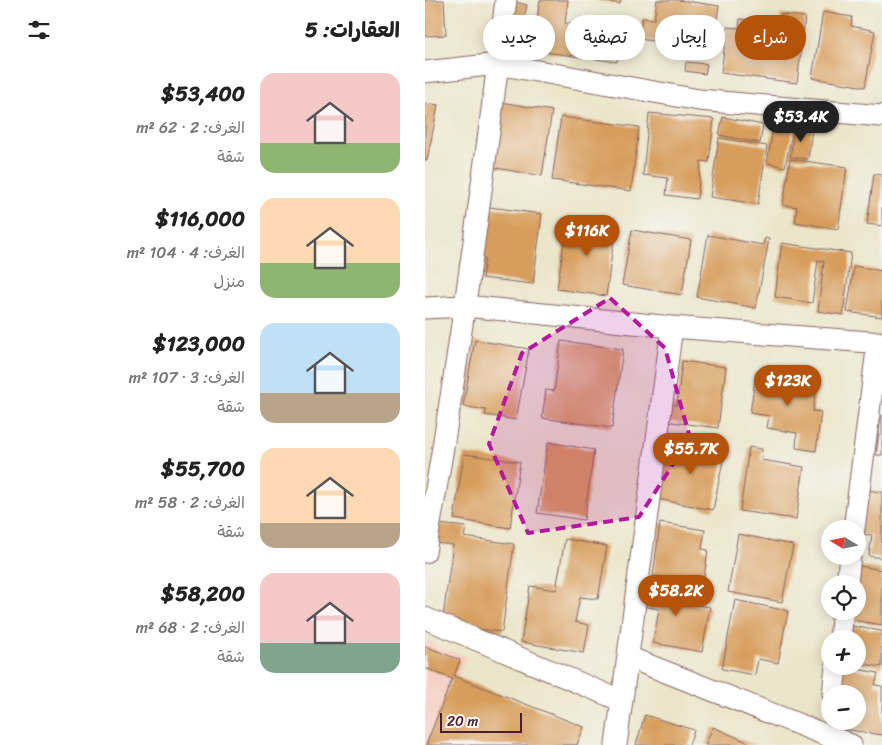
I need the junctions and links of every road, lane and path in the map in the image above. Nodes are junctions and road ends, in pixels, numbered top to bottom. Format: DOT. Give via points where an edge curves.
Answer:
graph roads {
  1 [pos="506,0"];
  2 [pos="498,64"];
  3 [pos="425,72"];
  4 [pos="882,116"];
  5 [pos="465,306"];
  6 [pos="425,308"];
  7 [pos="672,326"];
  8 [pos="880,343"];
  9 [pos="434,452"];
  10 [pos="855,520"];
  11 [pos="425,552"];
  12 [pos="425,618"];
  13 [pos="628,657"];
  14 [pos="622,701"];
  15 [pos="821,723"];
  16 [pos="834,730"];
  17 [pos="616,745"];
  18 [pos="851,745"];
  1 -- 2 [label="street"];
  2 -- 3 [label="street"];
  2 -- 4 [label="street" via="699,100"];
  2 -- 5 [label="street"];
  5 -- 6 [label="street"];
  5 -- 7 [label="street"];
  5 -- 9 [label="street"];
  7 -- 8 [label="street"];
  7 -- 13 [label="street"];
  8 -- 10 [label="street"];
  9 -- 11 [label="street"];
  12 -- 14 [label="street"];
  13 -- 14 [label="street"];
  13 -- 15 [label="street"];
  14 -- 17 [label="street"];
  16 -- 18 [label="street"];
}
